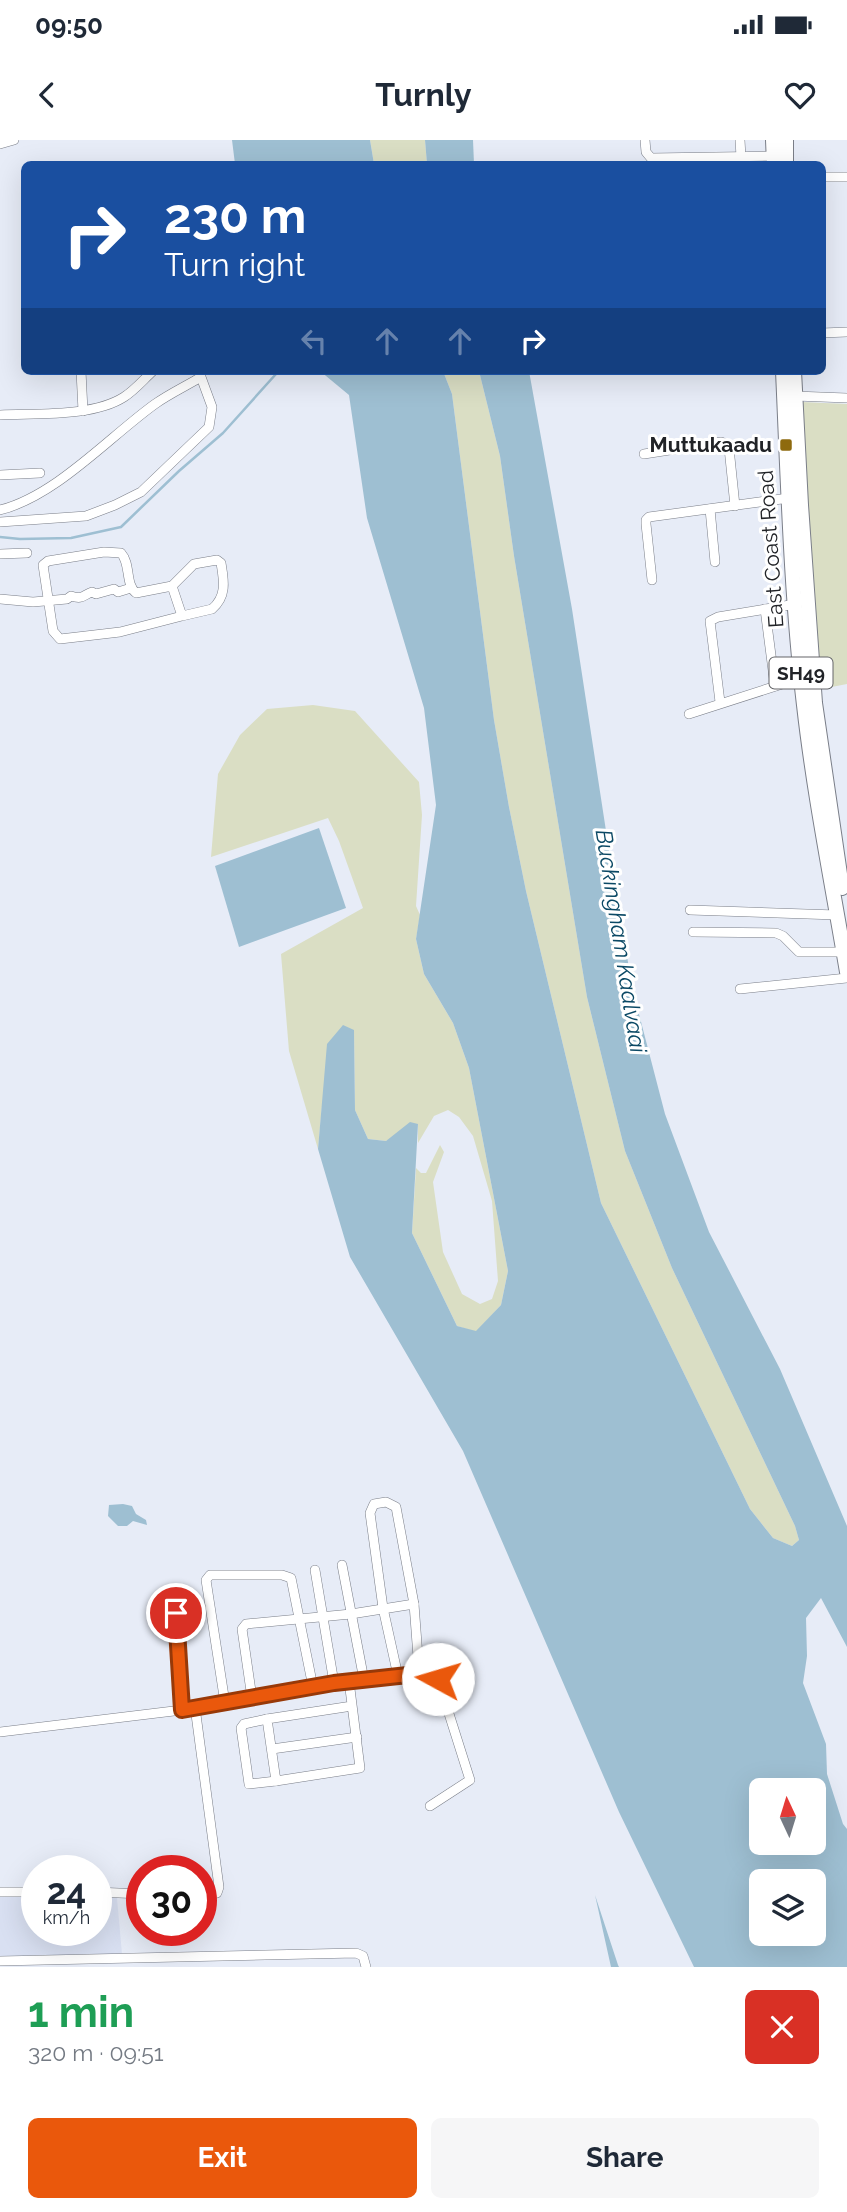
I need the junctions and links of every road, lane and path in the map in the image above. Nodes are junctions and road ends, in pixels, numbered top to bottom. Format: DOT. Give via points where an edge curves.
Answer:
graph roads {
  1 [pos="14,140"];
  2 [pos="645,140"];
  3 [pos="740,140"];
  4 [pos="773,140"];
  5 [pos="786,140"];
  6 [pos="0,145"];
  7 [pos="741,157"];
  8 [pos="774,160"];
  9 [pos="786,161"];
  10 [pos="826,177"];
  11 [pos="847,177"];
  12 [pos="847,332"];
  13 [pos="826,333"];
  14 [pos="81,375"];
  15 [pos="149,375"];
  16 [pos="783,375"];
  17 [pos="794,375"];
  18 [pos="794,396"];
  19 [pos="847,398"];
  20 [pos="83,411"];
  21 [pos="0,415"];
  22 [pos="644,454"];
  23 [pos="40,473"];
  24 [pos="0,475"];
  25 [pos="789,498"];
  26 [pos="735,506"];
  27 [pos="710,509"];
  28 [pos="0,510"];
  29 [pos="0,523"];
  30 [pos="27,553"];
  31 [pos="0,554"];
  32 [pos="715,562"];
  33 [pos="652,580"];
  34 [pos="172,586"];
  35 [pos="133,590"];
  36 [pos="0,599"];
  37 [pos="49,602"];
  38 [pos="796,604"];
  39 [pos="765,609"];
  40 [pos="182,616"];
  41 [pos="801,678"];
  42 [pos="775,686"];
  43 [pos="808,695"];
  44 [pos="720,702"];
  45 [pos="689,714"];
  46 [pos="690,910"];
  47 [pos="842,920"];
  48 [pos="693,932"];
  49 [pos="844,953"];
  50 [pos="847,972"];
  51 [pos="847,978"];
  52 [pos="740,989"];
  53 [pos="342,1565"];
  54 [pos="315,1570"];
  55 [pos="414,1604"];
  56 [pos="383,1608"];
  57 [pos="176,1613"];
  58 [pos="351,1614"];
  59 [pos="323,1616"];
  60 [pos="300,1618"];
  61 [pos="419,1671"];
  62 [pos="398,1676"];
  63 [pos="364,1679"];
  64 [pos="349,1681"];
  65 [pos="334,1683"];
  66 [pos="313,1687"];
  67 [pos="252,1698"];
  68 [pos="225,1703"];
  69 [pos="352,1706"];
  70 [pos="195,1707"];
  71 [pos="182,1710"];
  72 [pos="267,1719"];
  73 [pos="0,1732"];
  74 [pos="356,1737"];
  75 [pos="272,1749"];
  76 [pos="276,1781"];
  77 [pos="430,1806"];
  78 [pos="215,1855"];
  79 [pos="217,1872"];
  80 [pos="0,1892"];
  81 [pos="21,1892"];
  82 [pos="217,1893"];
  83 [pos="0,1961"];
  84 [pos="366,1967"];
  1 -- 6 [label="street"];
  2 -- 7 [label="street" via="651,158"];
  3 -- 7 [label="street"];
  4 -- 8 [label="main road"];
  5 -- 9 [label="main road"];
  7 -- 8 [label="street"];
  10 -- 11 [label="street"];
  12 -- 13 [label="street"];
  14 -- 20 [label="street"];
  15 -- 20 [label="street" via="125,396"];
  16 -- 25 [label="main road, East Coast Road / SH49"];
  17 -- 18 [label="main road, East Coast Road / SH49"];
  18 -- 19 [label="street"];
  18 -- 43 [label="main road, East Coast Road / SH49"];
  20 -- 21 [label="street"];
  22 -- 26 [label="street" via="726,444"];
  23 -- 24 [label="street"];
  25 -- 26 [label="street"];
  25 -- 38 [label="main road, East Coast Road / SH49"];
  26 -- 27 [label="street"];
  27 -- 32 [label="street"];
  27 -- 33 [label="street" via="646,520"];
  28 -- 29 [label="street" via="33,496 102,449 155,404 201,377 212,407 209,427 141,492 86,516"];
  30 -- 31 [label="street"];
  34 -- 35 [label="street"];
  34 -- 40 [label="street"];
  34 -- 40 [label="street" via="194,564 221,563 224,590 216,606"];
  35 -- 37 [label="street"];
  35 -- 37 [label="street" via="123,554 104,552 44,562"];
  36 -- 37 [label="street"];
  37 -- 40 [label="street" via="53,631 60,639 120,632"];
  38 -- 39 [label="street"];
  38 -- 41 [label="main road, East Coast Road / SH49"];
  39 -- 42 [label="street"];
  39 -- 44 [label="street" via="710,621"];
  41 -- 42 [label="street"];
  41 -- 43 [label="main road, East Coast Road / SH49"];
  42 -- 44 [label="street"];
  43 -- 47 [label="main road, East Coast Road / SH49"];
  44 -- 45 [label="street"];
  46 -- 47 [label="street"];
  47 -- 49 [label="main road, East Coast Road / SH49"];
  48 -- 49 [label="street" via="776,933 799,952"];
  49 -- 50 [label="main road, East Coast Road / SH49"];
  51 -- 52 [label="street"];
  53 -- 58 [label="street"];
  54 -- 59 [label="street"];
  55 -- 56 [label="street"];
  55 -- 56 [label="street" via="396,1507 386,1502 374,1504 370,1510"];
  55 -- 61 [label="street"];
  56 -- 58 [label="street"];
  56 -- 62 [label="street"];
  57 -- 71 [label="street"];
  58 -- 59 [label="street"];
  58 -- 63 [label="street"];
  59 -- 60 [label="street"];
  59 -- 65 [label="street"];
  60 -- 66 [label="street"];
  60 -- 67 [label="street" via="243,1626"];
  60 -- 68 [label="street" via="289,1576 207,1577"];
  61 -- 62 [label="street"];
  61 -- 77 [label="street" via="438,1679 470,1780"];
  62 -- 63 [label="street"];
  63 -- 64 [label="street"];
  64 -- 65 [label="street"];
  64 -- 69 [label="street"];
  65 -- 66 [label="street"];
  66 -- 67 [label="street"];
  67 -- 68 [label="street"];
  68 -- 70 [label="street"];
  69 -- 72 [label="street"];
  69 -- 74 [label="street"];
  70 -- 71 [label="street"];
  70 -- 78 [label="street"];
  71 -- 73 [label="street"];
  72 -- 75 [label="street"];
  72 -- 76 [label="street" via="241,1728 249,1784"];
  74 -- 75 [label="street"];
  74 -- 76 [label="street" via="360,1768"];
  75 -- 76 [label="street"];
  79 -- 82 [label="street"];
  80 -- 81 [label="street"];
  83 -- 84 [label="street" via="356,1953 363,1956"];
}
